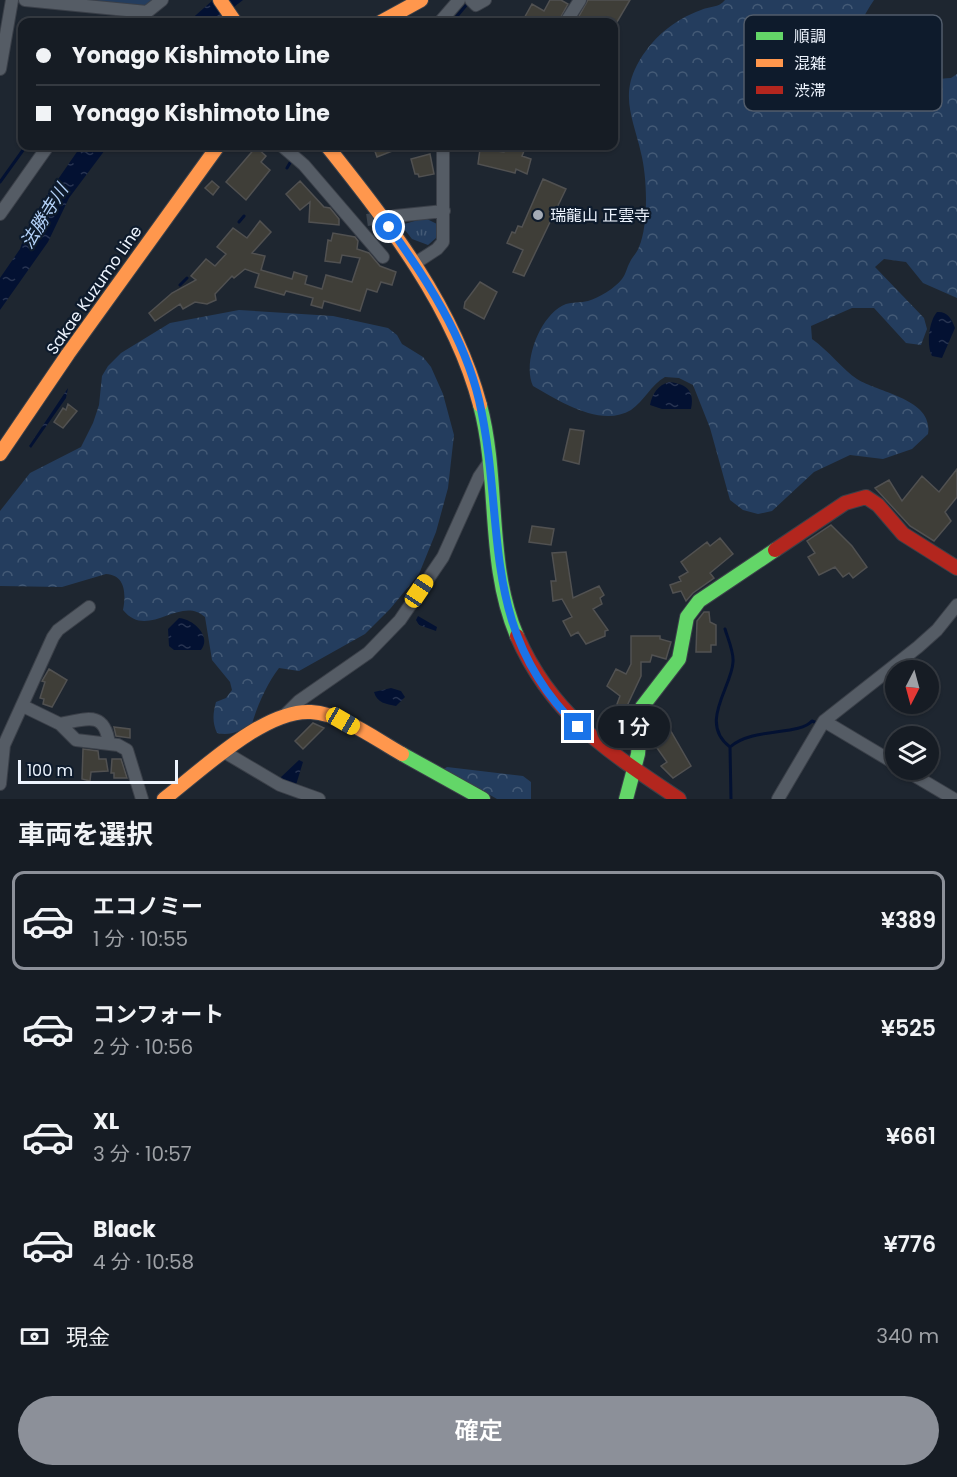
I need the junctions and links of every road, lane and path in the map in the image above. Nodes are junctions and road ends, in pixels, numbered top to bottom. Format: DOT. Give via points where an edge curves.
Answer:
graph roads {
  1 [pos="12,0"];
  2 [pos="25,0"];
  3 [pos="162,0"];
  4 [pos="220,0"];
  5 [pos="421,0"];
  6 [pos="459,0"];
  7 [pos="580,0"];
  8 [pos="52,1"];
  9 [pos="144,17"];
  10 [pos="232,18"];
  11 [pos="388,18"];
  12 [pos="443,18"];
  13 [pos="569,18"];
  14 [pos="0,69"];
  15 [pos="45,150"];
  16 [pos="215,150"];
  17 [pos="291,150"];
  18 [pos="330,150"];
  19 [pos="443,150"];
  20 [pos="444,211"];
  21 [pos="0,214"];
  22 [pos="395,216"];
  23 [pos="383,257"];
  24 [pos="414,264"];
  25 [pos="0,454"];
  26 [pos="490,461"];
  27 [pos="957,568"];
  28 [pos="957,604"];
  29 [pos="89,608"];
  30 [pos="23,706"];
  31 [pos="286,714"];
  32 [pos="824,721"];
  33 [pos="60,724"];
  34 [pos="109,744"];
  35 [pos="226,753"];
  36 [pos="885,757"];
  37 [pos="634,770"];
  38 [pos="922,780"];
  39 [pos="0,784"];
  40 [pos="142,799"];
  41 [pos="164,799"];
  42 [pos="319,799"];
  43 [pos="483,799"];
  44 [pos="626,799"];
  45 [pos="679,799"];
  46 [pos="778,799"];
  47 [pos="954,799"];
  1 -- 14 [label="street"];
  2 -- 8 [label="street"];
  3 -- 9 [label="street"];
  4 -- 10 [label="main road"];
  5 -- 11 [label="main road"];
  6 -- 12 [label="street"];
  7 -- 13 [label="street"];
  8 -- 9 [label="street"];
  15 -- 21 [label="street"];
  16 -- 25 [label="main road, Sakae Kuzumo Line"];
  17 -- 23 [label="street" via="361,221"];
  18 -- 24 [label="main road"];
  19 -- 20 [label="street"];
  20 -- 22 [label="street"];
  20 -- 24 [label="street" via="443,242"];
  24 -- 26 [label="main road" via="447,318 465,359 478,397"];
  26 -- 31 [label="street" via="443,557 400,620 368,653"];
  26 -- 37 [label="main road" via="502,591 523,652 562,712"];
  27 -- 37 [label="main road" via="903,534 872,499 845,503 691,610 679,660 642,707"];
  28 -- 32 [label="street" via="918,647"];
  29 -- 30 [label="street" via="53,637"];
  30 -- 33 [label="street"];
  30 -- 39 [label="street" via="4,745"];
  31 -- 35 [label="main road" via="258,727"];
  31 -- 43 [label="main road" via="312,712 343,721"];
  32 -- 36 [label="street"];
  32 -- 46 [label="street"];
  33 -- 34 [label="street" via="76,740"];
  33 -- 34 [label="street" via="100,721 106,727"];
  34 -- 40 [label="street" via="127,750"];
  35 -- 41 [label="main road"];
  35 -- 42 [label="street" via="280,785"];
  37 -- 44 [label="main road"];
  37 -- 45 [label="main road"];
  38 -- 47 [label="street"];
}
